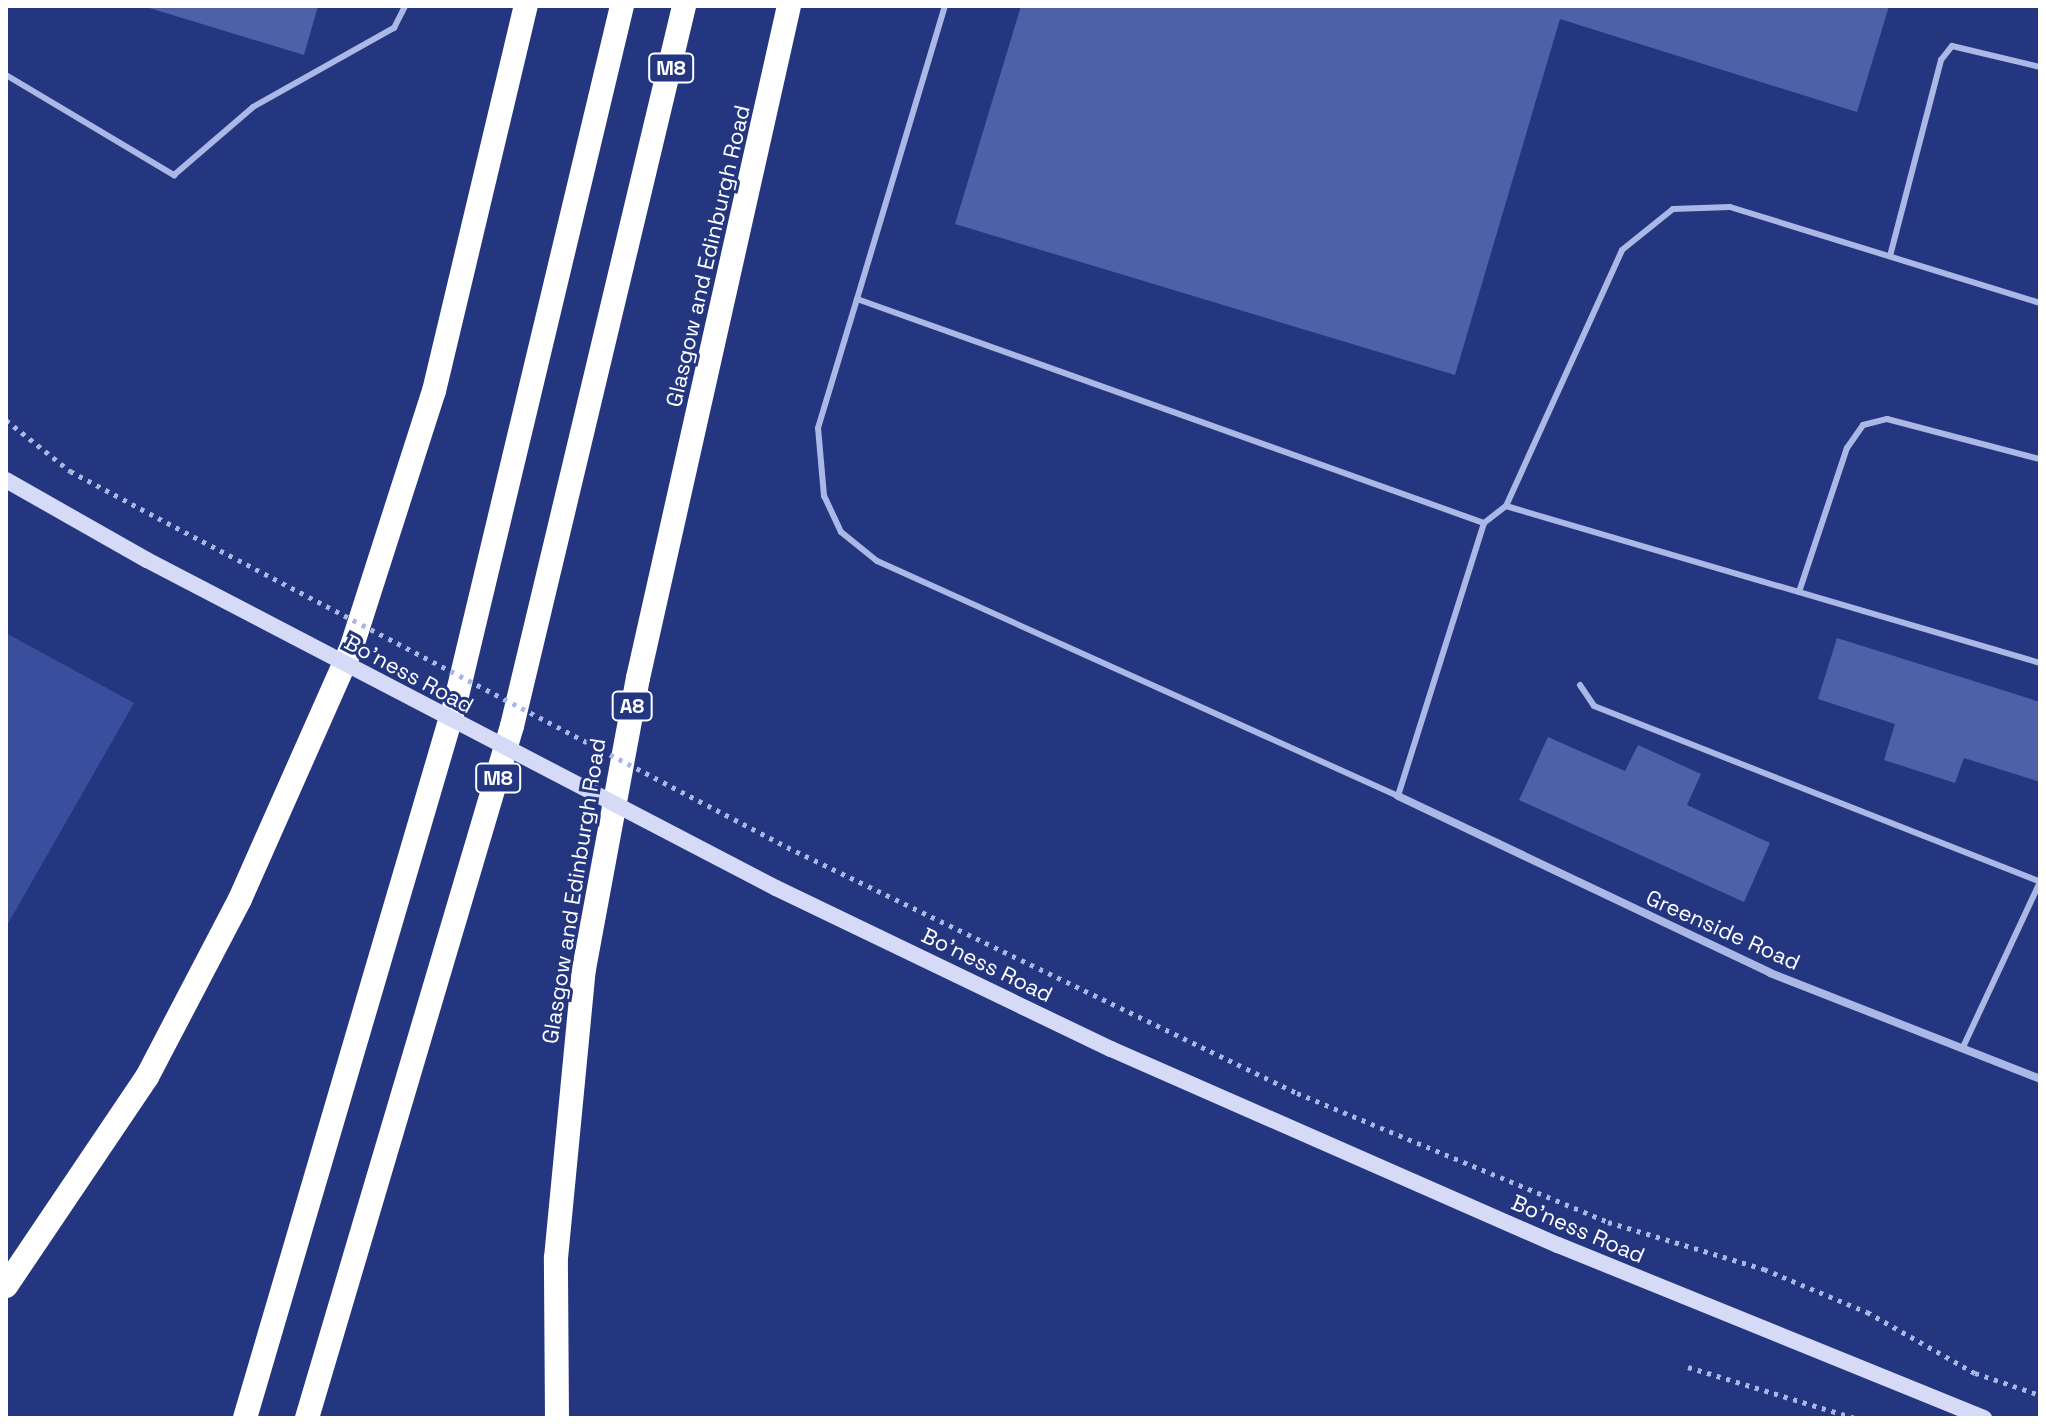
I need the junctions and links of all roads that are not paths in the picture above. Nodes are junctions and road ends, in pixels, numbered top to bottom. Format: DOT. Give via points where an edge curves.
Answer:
graph roads {
  1 [pos="405,6"];
  2 [pos="526,6"];
  3 [pos="622,6"];
  4 [pos="684,6"];
  5 [pos="789,6"];
  6 [pos="945,6"];
  7 [pos="2040,67"];
  8 [pos="6,75"];
  9 [pos="1890,256"];
  10 [pos="857,299"];
  11 [pos="2040,303"];
  12 [pos="2040,459"];
  13 [pos="6,480"];
  14 [pos="1506,506"];
  15 [pos="1484,523"];
  16 [pos="1799,592"];
  17 [pos="2040,663"];
  18 [pos="1580,685"];
  19 [pos="1398,796"];
  20 [pos="2040,882"];
  21 [pos="1964,1045"];
  22 [pos="2040,1079"];
  23 [pos="6,1286"];
  24 [pos="245,1418"];
  25 [pos="307,1418"];
  26 [pos="557,1418"];
  27 [pos="1984,1418"];
  1 -- 8 [label="lane" via="394,28 253,107 174,175"];
  2 -- 23 [label="highway" via="434,391 352,646 240,899 147,1077"];
  3 -- 24 [label="highway" via="456,700"];
  4 -- 25 [label="highway, M8" via="512,726"];
  5 -- 26 [label="highway, Glasgow and Edinburgh Road / A8" via="638,678 584,969 557,1244"];
  6 -- 10 [label="lane"];
  7 -- 9 [label="lane" via="1952,46 1941,60"];
  9 -- 11 [label="lane"];
  9 -- 14 [label="lane" via="1730,207 1696,203 1644,227 1622,250"];
  10 -- 15 [label="lane"];
  10 -- 19 [label="lane" via="818,428 824,496 841,532 877,561"];
  12 -- 16 [label="lane" via="1887,419 1863,425 1847,448"];
  13 -- 27 [label="main road, Bo'ness Road, bridge" via="147,560 776,888 1111,1049 1514,1226"];
  14 -- 15 [label="lane"];
  14 -- 16 [label="lane"];
  15 -- 19 [label="lane"];
  16 -- 17 [label="lane"];
  18 -- 20 [label="lane" via="1594,706"];
  19 -- 21 [label="street, Greenside Road" via="1770,973"];
  20 -- 21 [label="lane"];
  21 -- 22 [label="street, Greenside Road"];
}
